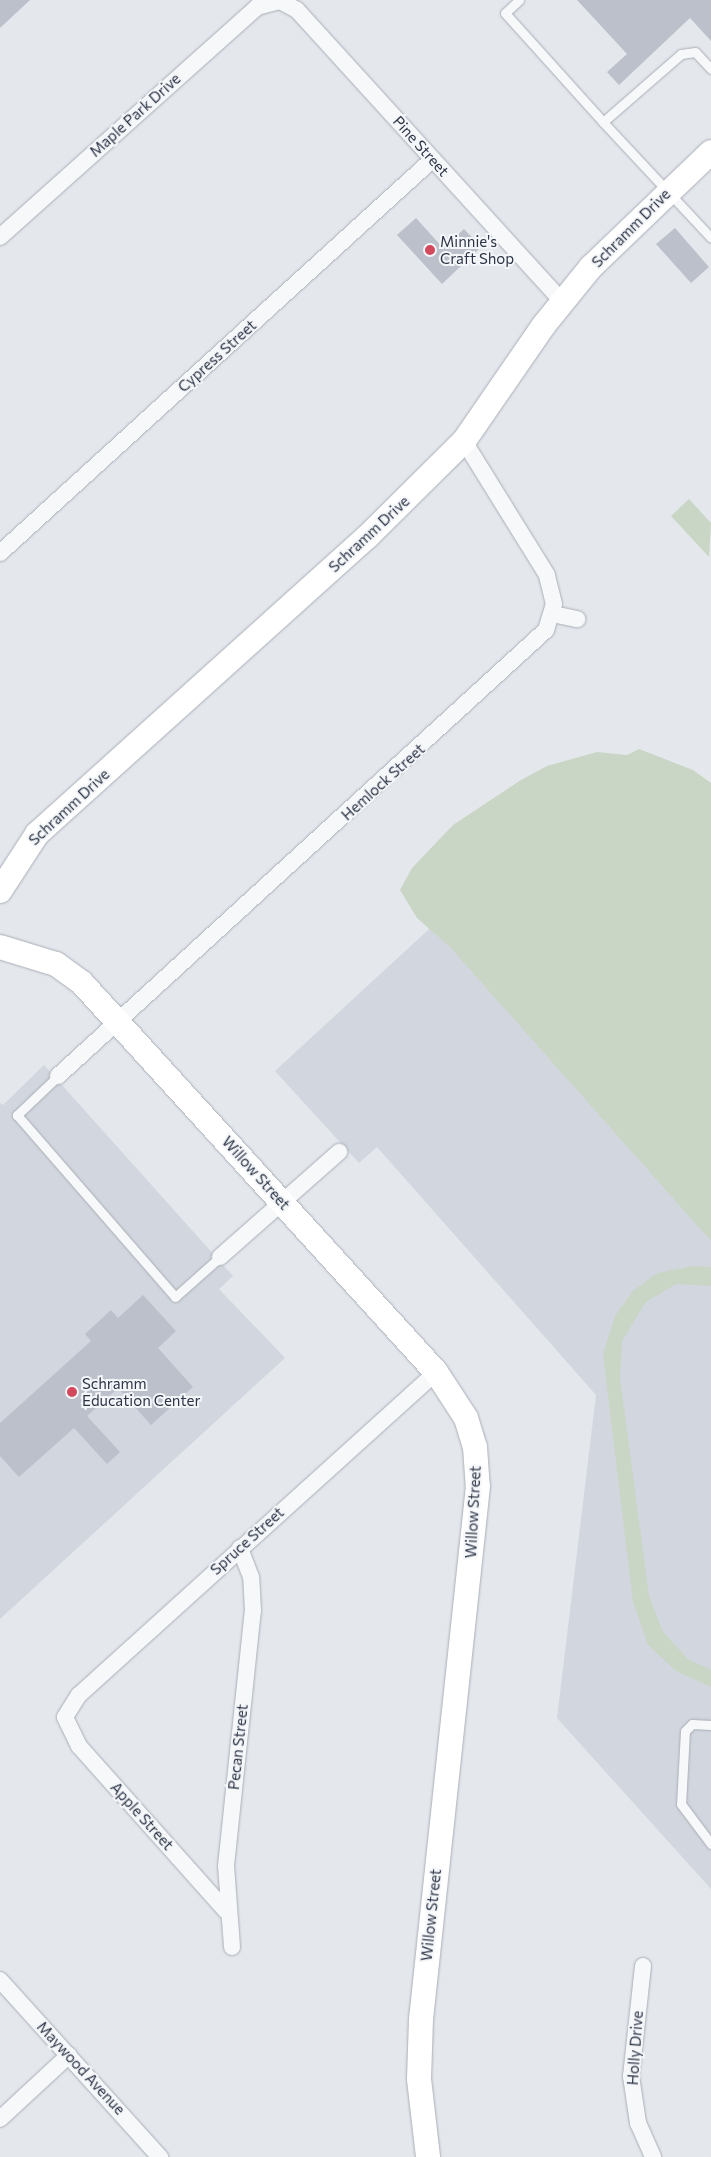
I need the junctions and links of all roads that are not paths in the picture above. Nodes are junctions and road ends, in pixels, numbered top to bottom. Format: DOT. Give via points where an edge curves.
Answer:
graph roads {
  1 [pos="519,0"];
  2 [pos="274,2"];
  3 [pos="711,69"];
  4 [pos="603,122"];
  5 [pos="711,152"];
  6 [pos="434,159"];
  7 [pos="668,192"];
  8 [pos="0,237"];
  9 [pos="711,238"];
  10 [pos="562,301"];
  11 [pos="464,442"];
  12 [pos="0,553"];
  13 [pos="553,614"];
  14 [pos="578,619"];
  15 [pos="0,891"];
  16 [pos="0,947"];
  17 [pos="118,1022"];
  18 [pos="58,1076"];
  19 [pos="339,1152"];
  20 [pos="282,1202"];
  21 [pos="220,1257"];
  22 [pos="436,1372"];
  23 [pos="240,1548"];
  24 [pos="65,1717"];
  25 [pos="711,1725"];
  26 [pos="711,1844"];
  27 [pos="226,1911"];
  28 [pos="232,1947"];
  29 [pos="643,1966"];
  30 [pos="0,1980"];
  31 [pos="69,2055"];
  32 [pos="0,2119"];
  33 [pos="160,2157"];
  34 [pos="428,2157"];
  35 [pos="653,2157"];
  1 -- 4 [label="lane" via="505,13"];
  2 -- 6 [label="street, Pine Street" via="297,10"];
  2 -- 8 [label="street, Maple Park Drive" via="256,7"];
  3 -- 4 [label="lane" via="695,52 681,54"];
  4 -- 7 [label="lane"];
  5 -- 7 [label="street, Schramm Drive"];
  6 -- 10 [label="street, Pine Street"];
  6 -- 12 [label="street, Cypress Street"];
  7 -- 9 [label="lane"];
  7 -- 10 [label="street, Schramm Drive"];
  10 -- 11 [label="street, Schramm Drive"];
  11 -- 13 [label="street" via="547,574"];
  11 -- 15 [label="street, Schramm Drive" via="367,537 37,834"];
  13 -- 14 [label="street"];
  13 -- 17 [label="street, Hemlock Street" via="531,647"];
  16 -- 17 [label="street, Willow Street" via="65,969"];
  17 -- 18 [label="street, Hemlock Street"];
  17 -- 20 [label="street, Willow Street"];
  18 -- 21 [label="lane" via="17,1115 176,1296"];
  19 -- 20 [label="street"];
  20 -- 21 [label="street"];
  20 -- 22 [label="street, Willow Street"];
  22 -- 23 [label="street, Spruce Street"];
  22 -- 34 [label="street, Willow Street" via="463,1412 478,1472 421,2019 419,2079"];
  23 -- 24 [label="street, Spruce Street" via="79,1695"];
  23 -- 27 [label="street, Pecan Street" via="251,1577 252,1611 226,1866"];
  24 -- 27 [label="street, Apple Street" via="79,1746"];
  25 -- 26 [label="lane" via="692,1724 685,1731 681,1804"];
  27 -- 28 [label="street, Pecan Street"];
  29 -- 35 [label="street, Holly Drive" via="631,2076 638,2122"];
  30 -- 31 [label="street, Maywood Avenue"];
  31 -- 32 [label="street"];
  31 -- 33 [label="street, Maywood Avenue"];
}
